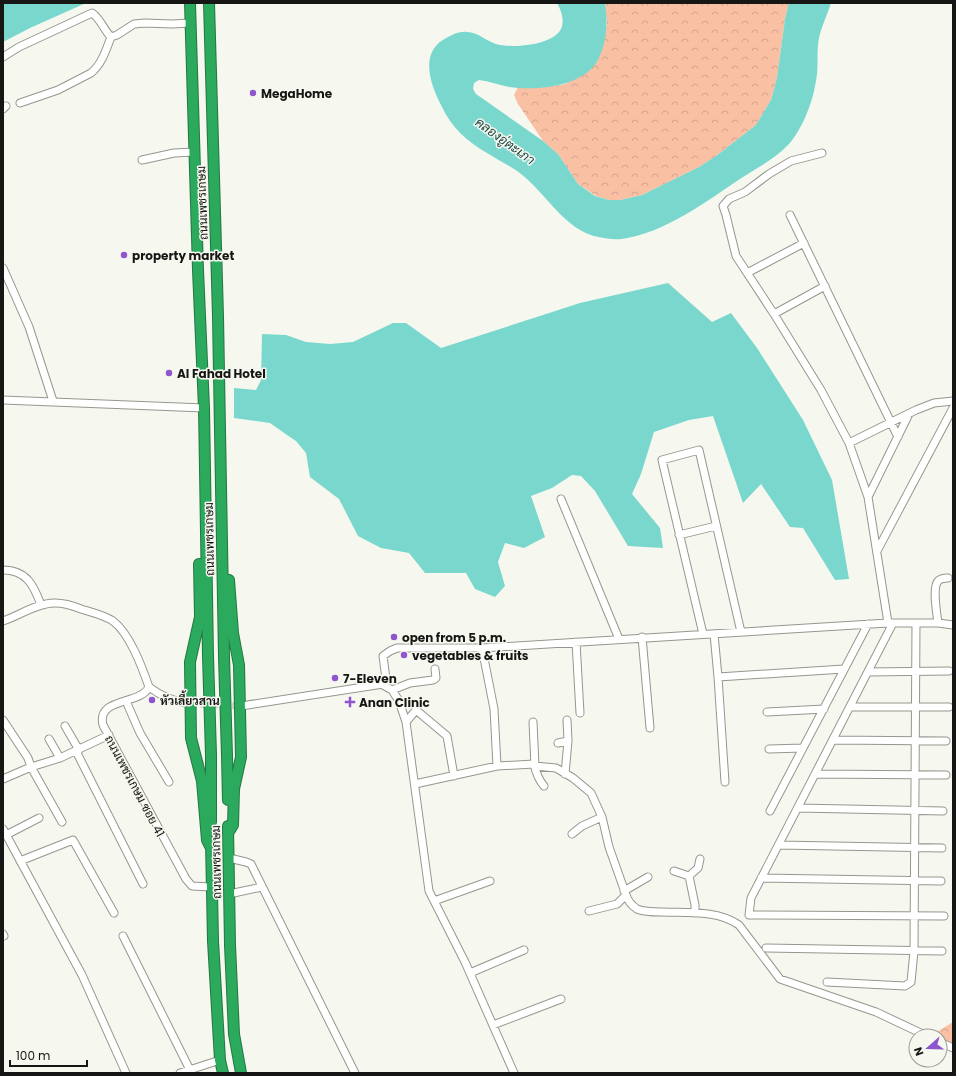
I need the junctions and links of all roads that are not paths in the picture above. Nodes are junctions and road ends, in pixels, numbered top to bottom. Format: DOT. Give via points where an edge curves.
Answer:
graph roads {
  1 [pos="190,3"];
  2 [pos="209,3"];
  3 [pos="190,23"];
  4 [pos="111,37"];
  5 [pos="3,56"];
  6 [pos="20,103"];
  7 [pos="195,152"];
  8 [pos="822,153"];
  9 [pos="142,160"];
  10 [pos="790,215"];
  11 [pos="804,243"];
  12 [pos="3,268"];
  13 [pos="748,273"];
  14 [pos="825,286"];
  15 [pos="774,314"];
  16 [pos="3,400"];
  17 [pos="953,401"];
  18 [pos="53,402"];
  19 [pos="204,408"];
  20 [pos="953,408"];
  21 [pos="909,414"];
  22 [pos="891,422"];
  23 [pos="898,437"];
  24 [pos="849,443"];
  25 [pos="868,497"];
  26 [pos="561,499"];
  27 [pos="716,526"];
  28 [pos="679,535"];
  29 [pos="206,544"];
  30 [pos="222,544"];
  31 [pos="876,551"];
  32 [pos="3,570"];
  33 [pos="948,578"];
  34 [pos="41,605"];
  35 [pos="3,621"];
  36 [pos="891,623"];
  37 [pos="916,623"];
  38 [pos="938,623"];
  39 [pos="868,624"];
  40 [pos="953,625"];
  41 [pos="741,632"];
  42 [pos="703,634"];
  43 [pos="714,634"];
  44 [pos="642,638"];
  45 [pos="619,639"];
  46 [pos="576,642"];
  47 [pos="482,648"];
  48 [pos="435,669"];
  49 [pos="844,669"];
  50 [pos="916,671"];
  51 [pos="949,671"];
  52 [pos="868,672"];
  53 [pos="718,677"];
  54 [pos="383,685"];
  55 [pos="149,688"];
  56 [pos="392,690"];
  57 [pos="126,700"];
  58 [pos="190,704"];
  59 [pos="241,706"];
  60 [pos="850,707"];
  61 [pos="949,707"];
  62 [pos="916,708"];
  63 [pos="824,709"];
  64 [pos="767,712"];
  65 [pos="580,713"];
  66 [pos="3,720"];
  67 [pos="567,720"];
  68 [pos="406,722"];
  69 [pos="533,722"];
  70 [pos="65,726"];
  71 [pos="650,728"];
  72 [pos="109,736"];
  73 [pos="49,739"];
  74 [pos="833,740"];
  75 [pos="915,740"];
  76 [pos="568,741"];
  77 [pos="946,741"];
  78 [pos="558,743"];
  79 [pos="803,748"];
  80 [pos="769,749"];
  81 [pos="77,751"];
  82 [pos="60,758"];
  83 [pos="534,765"];
  84 [pos="497,766"];
  85 [pos="31,767"];
  86 [pos="565,774"];
  87 [pos="815,774"];
  88 [pos="946,775"];
  89 [pos="454,776"];
  90 [pos="915,776"];
  91 [pos="3,778"];
  92 [pos="169,782"];
  93 [pos="725,782"];
  94 [pos="415,784"];
  95 [pos="544,786"];
  96 [pos="798,808"];
  97 [pos="915,811"];
  98 [pos="943,811"];
  99 [pos="770,812"];
  100 [pos="602,817"];
  101 [pos="39,818"];
  102 [pos="62,822"];
  103 [pos="5,832"];
  104 [pos="228,833"];
  105 [pos="572,834"];
  106 [pos="779,845"];
  107 [pos="211,848"];
  108 [pos="914,848"];
  109 [pos="942,848"];
  110 [pos="229,858"];
  111 [pos="700,859"];
  112 [pos="20,861"];
  113 [pos="674,871"];
  114 [pos="690,876"];
  115 [pos="648,877"];
  116 [pos="761,878"];
  117 [pos="490,881"];
  118 [pos="914,881"];
  119 [pos="941,881"];
  120 [pos="143,884"];
  121 [pos="262,886"];
  122 [pos="212,888"];
  123 [pos="625,893"];
  124 [pos="229,894"];
  125 [pos="434,901"];
  126 [pos="589,911"];
  127 [pos="114,912"];
  128 [pos="694,913"];
  129 [pos="914,916"];
  130 [pos="944,916"];
  131 [pos="123,936"];
  132 [pos="766,948"];
  133 [pos="524,950"];
  134 [pos="914,951"];
  135 [pos="942,951"];
  136 [pos="470,973"];
  137 [pos="828,982"];
  138 [pos="560,999"];
  139 [pos="493,1025"];
  140 [pos="910,1028"];
  141 [pos="220,1060"];
  142 [pos="190,1070"];
  143 [pos="126,1073"];
  144 [pos="180,1073"];
  145 [pos="223,1073"];
  146 [pos="241,1073"];
  147 [pos="355,1073"];
  148 [pos="514,1073"];
  1 -- 3 [label="highway, ถนนเพชรเกษม"];
  2 -- 30 [label="highway, ถนนเพชรเกษม"];
  3 -- 4 [label="street" via="134,24 117,36"];
  3 -- 7 [label="highway, ถนนเพชรเกษม"];
  4 -- 5 [label="street" via="99,18 92,13"];
  4 -- 6 [label="street" via="105,53 91,73 58,90"];
  7 -- 9 [label="street" via="174,153"];
  7 -- 19 [label="highway, ถนนเพชรเกษม"];
  8 -- 13 [label="street" via="791,161 745,192 728,199 722,206 736,256"];
  10 -- 11 [label="street"];
  11 -- 13 [label="street"];
  11 -- 14 [label="street"];
  12 -- 18 [label="street" via="29,327"];
  13 -- 15 [label="street"];
  14 -- 15 [label="street"];
  14 -- 22 [label="street"];
  15 -- 24 [label="street" via="821,390"];
  16 -- 18 [label="street"];
  17 -- 21 [label="street" via="934,403"];
  18 -- 19 [label="street"];
  19 -- 29 [label="highway, ถนนเพชรเกษม"];
  20 -- 31 [label="street"];
  21 -- 22 [label="street"];
  21 -- 23 [label="street"];
  22 -- 23 [label="street"];
  22 -- 24 [label="street"];
  23 -- 25 [label="street"];
  24 -- 25 [label="street"];
  25 -- 31 [label="street"];
  26 -- 45 [label="street"];
  27 -- 28 [label="street"];
  27 -- 28 [label="street" via="699,450 662,460"];
  27 -- 41 [label="street"];
  28 -- 42 [label="street"];
  29 -- 30 [label="highway"];
  29 -- 58 [label="highway" via="199,548 200,617 190,662"];
  29 -- 107 [label="highway, ถนนเพชรเกษม, bridge"];
  30 -- 59 [label="highway" via="228,567"];
  30 -- 104 [label="highway, ถนนเพชรเกษม, bridge"];
  31 -- 36 [label="street"];
  32 -- 34 [label="street" via="25,576 34,588"];
  33 -- 38 [label="street" via="940,579 935,588"];
  34 -- 35 [label="street"];
  34 -- 55 [label="street" via="67,604 112,621 128,640"];
  36 -- 37 [label="street"];
  36 -- 39 [label="street"];
  36 -- 52 [label="street"];
  37 -- 38 [label="street"];
  37 -- 50 [label="street"];
  38 -- 40 [label="street"];
  39 -- 41 [label="street"];
  39 -- 49 [label="street"];
  41 -- 43 [label="street"];
  42 -- 43 [label="street"];
  42 -- 44 [label="street"];
  43 -- 53 [label="street"];
  44 -- 45 [label="street"];
  44 -- 71 [label="street"];
  45 -- 46 [label="street"];
  46 -- 47 [label="street"];
  46 -- 65 [label="street"];
  47 -- 59 [label="street" via="397,648 383,656 386,679 383,684"];
  47 -- 84 [label="street" via="494,709"];
  48 -- 56 [label="street" via="434,680 410,683"];
  49 -- 53 [label="street"];
  49 -- 63 [label="street"];
  50 -- 51 [label="street"];
  50 -- 52 [label="street"];
  50 -- 62 [label="street"];
  52 -- 60 [label="street"];
  53 -- 93 [label="street"];
  54 -- 56 [label="street"];
  55 -- 57 [label="street, ถนนเพชรเกษม ซอย 41" via="142,694"];
  55 -- 58 [label="street" via="170,700"];
  56 -- 68 [label="street" via="399,701"];
  57 -- 72 [label="street, ถนนเพชรเกษม ซอย 41" via="110,707 103,715 103,725"];
  57 -- 92 [label="street" via="140,733"];
  58 -- 107 [label="highway" via="191,738 202,781 207,840"];
  59 -- 104 [label="highway" via="241,756 234,789 233,825"];
  60 -- 62 [label="street"];
  60 -- 74 [label="street"];
  61 -- 62 [label="street"];
  62 -- 75 [label="street"];
  63 -- 64 [label="street"];
  63 -- 79 [label="street"];
  66 -- 85 [label="street" via="28,758"];
  67 -- 76 [label="street"];
  68 -- 89 [label="street" via="416,710 447,736"];
  68 -- 94 [label="street"];
  69 -- 83 [label="street"];
  70 -- 81 [label="street"];
  72 -- 81 [label="street"];
  72 -- 122 [label="street, ถนนเพชรเกษม ซอย 41" via="186,879 192,886"];
  73 -- 82 [label="street"];
  74 -- 75 [label="street"];
  74 -- 87 [label="street"];
  75 -- 77 [label="street"];
  75 -- 90 [label="street"];
  76 -- 78 [label="street"];
  76 -- 86 [label="street"];
  79 -- 80 [label="street"];
  79 -- 99 [label="street"];
  81 -- 82 [label="street"];
  81 -- 120 [label="street"];
  82 -- 85 [label="street"];
  83 -- 84 [label="street"];
  83 -- 86 [label="street" via="556,768"];
  83 -- 95 [label="street"];
  84 -- 89 [label="street"];
  85 -- 91 [label="street"];
  85 -- 102 [label="street"];
  86 -- 100 [label="street" via="591,793"];
  87 -- 90 [label="street"];
  87 -- 96 [label="street"];
  88 -- 90 [label="street"];
  89 -- 94 [label="street"];
  90 -- 97 [label="street"];
  94 -- 125 [label="street" via="424,862 429,891"];
  96 -- 97 [label="street"];
  96 -- 106 [label="street"];
  97 -- 98 [label="street"];
  97 -- 108 [label="street"];
  100 -- 105 [label="street" via="582,826"];
  100 -- 123 [label="street"];
  101 -- 103 [label="street"];
  103 -- 112 [label="street"];
  104 -- 110 [label="highway, ถนนเพชรเกษม"];
  106 -- 108 [label="street"];
  106 -- 116 [label="street"];
  107 -- 122 [label="highway, ถนนเพชรเกษม"];
  108 -- 109 [label="street"];
  108 -- 118 [label="street"];
  110 -- 121 [label="street" via="250,864"];
  110 -- 124 [label="highway, ถนนเพชรเกษม"];
  111 -- 114 [label="street" via="698,868"];
  112 -- 127 [label="street" via="73,840"];
  112 -- 143 [label="street" via="82,976"];
  113 -- 114 [label="street"];
  114 -- 128 [label="street"];
  115 -- 123 [label="street"];
  116 -- 118 [label="street"];
  116 -- 129 [label="street" via="751,898 749,915"];
  117 -- 125 [label="street"];
  118 -- 119 [label="street"];
  118 -- 129 [label="street"];
  121 -- 124 [label="street"];
  121 -- 147 [label="street"];
  122 -- 141 [label="highway, ถนนเพชรเกษม"];
  123 -- 126 [label="street" via="617,904"];
  123 -- 128 [label="street" via="628,902 638,909 649,912"];
  124 -- 146 [label="highway, ถนนเพชรเกษม" via="234,1034"];
  125 -- 136 [label="street"];
  128 -- 140 [label="street" via="731,919 740,925 780,979 876,1012"];
  129 -- 130 [label="street"];
  129 -- 134 [label="street"];
  131 -- 142 [label="street"];
  132 -- 134 [label="street"];
  133 -- 136 [label="street"];
  134 -- 135 [label="street"];
  134 -- 137 [label="street" via="911,982 907,985"];
  136 -- 139 [label="street"];
  138 -- 139 [label="street"];
  139 -- 148 [label="street"];
  141 -- 142 [label="street"];
  141 -- 145 [label="highway, ถนนเพชรเกษม"];
  142 -- 144 [label="street"];
}
